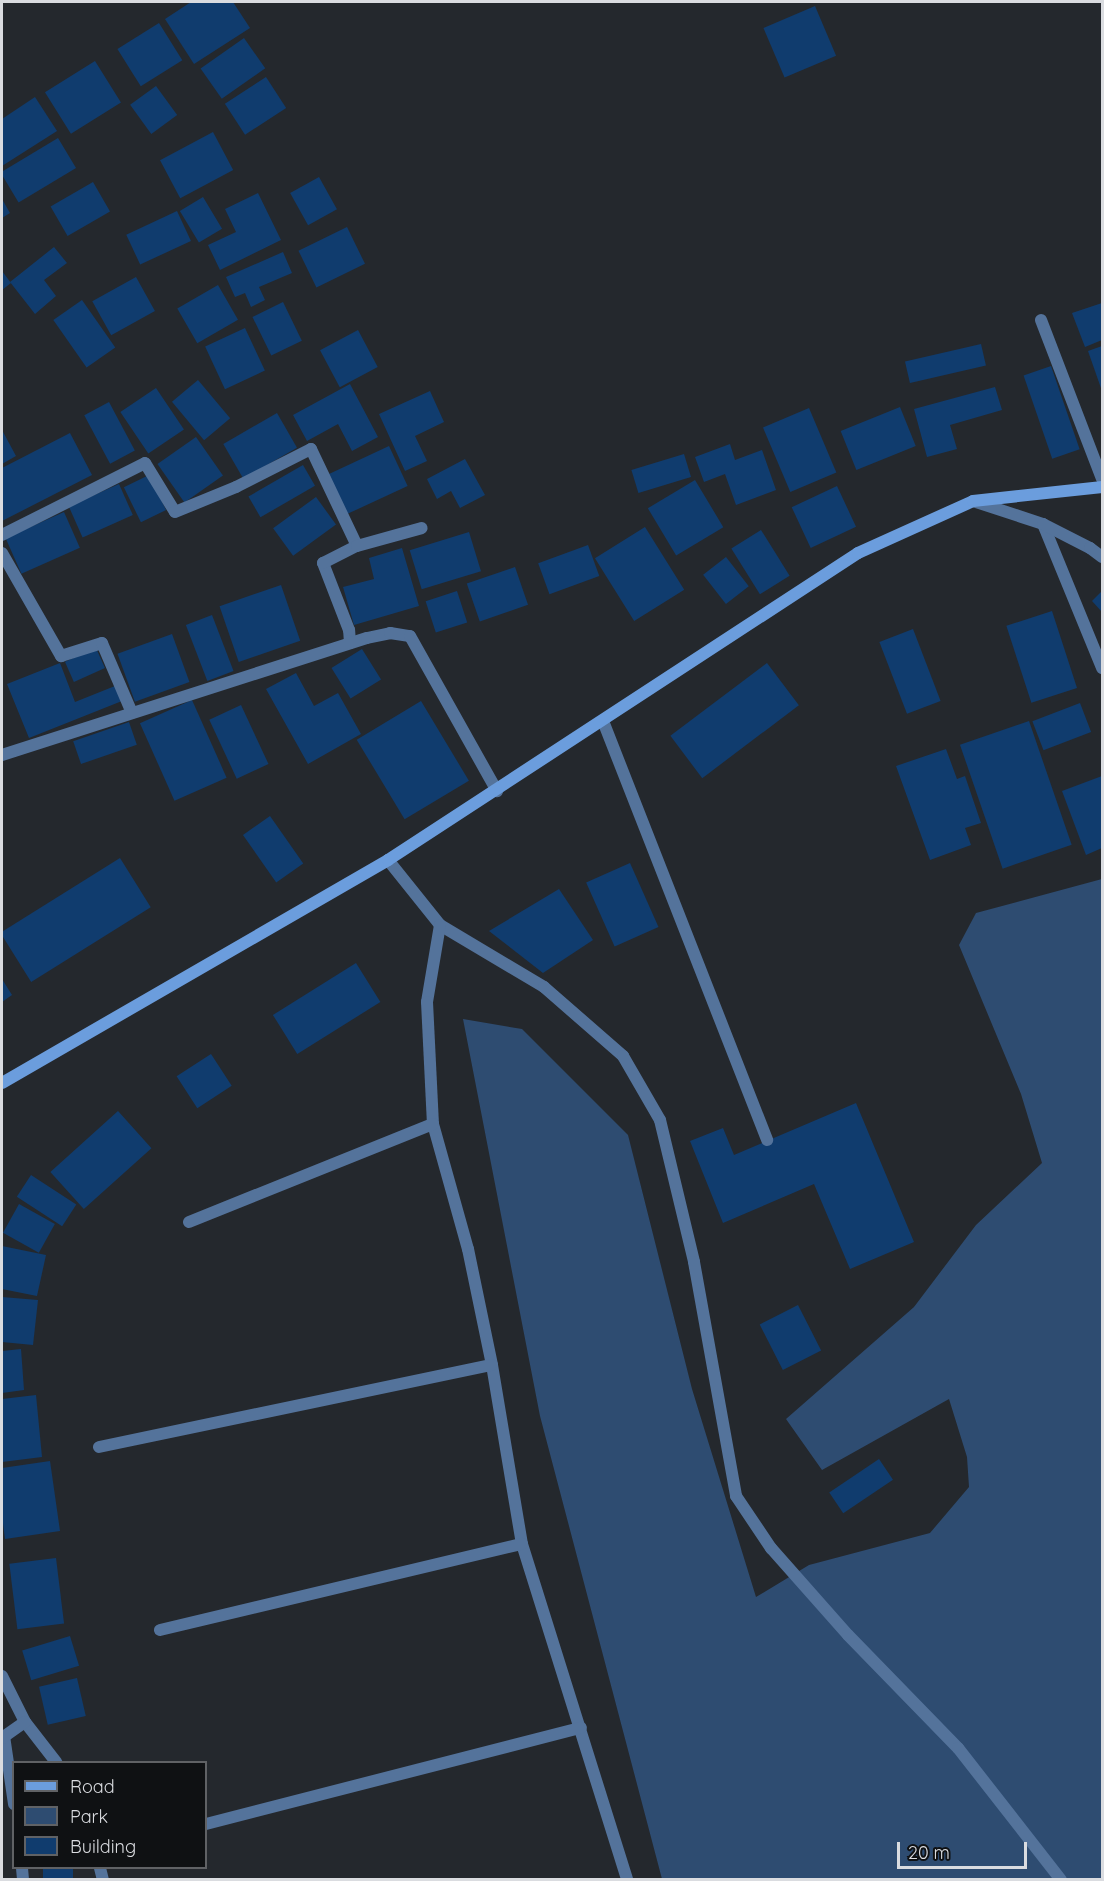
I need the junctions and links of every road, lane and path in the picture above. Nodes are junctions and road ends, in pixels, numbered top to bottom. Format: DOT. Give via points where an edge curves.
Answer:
graph roads {
  1 [pos="1041,320"];
  2 [pos="1102,478"];
  3 [pos="1102,487"];
  4 [pos="973,501"];
  5 [pos="1043,524"];
  6 [pos="422,528"];
  7 [pos="2,535"];
  8 [pos="357,546"];
  9 [pos="2,553"];
  10 [pos="1102,557"];
  11 [pos="350,643"];
  12 [pos="1102,668"];
  13 [pos="132,713"];
  14 [pos="603,722"];
  15 [pos="2,755"];
  16 [pos="497,790"];
  17 [pos="388,860"];
  18 [pos="440,925"];
  19 [pos="2,1083"];
  20 [pos="433,1124"];
  21 [pos="767,1140"];
  22 [pos="189,1222"];
  23 [pos="492,1365"];
  24 [pos="99,1447"];
  25 [pos="522,1544"];
  26 [pos="160,1630"];
  27 [pos="2,1676"];
  28 [pos="26,1722"];
  29 [pos="581,1728"];
  30 [pos="3,1737"];
  31 [pos="55,1761"];
  32 [pos="12,1792"];
  33 [pos="207,1824"];
  34 [pos="627,1880"];
  35 [pos="1061,1880"];
  1 -- 2 [label="street"];
  3 -- 4 [label="main road"];
  4 -- 5 [label="street"];
  4 -- 14 [label="main road" via="858,553"];
  5 -- 10 [label="street"];
  5 -- 12 [label="street"];
  6 -- 8 [label="street"];
  7 -- 8 [label="street" via="145,463 175,512 236,487 310,449"];
  8 -- 11 [label="street" via="323,563 349,630"];
  9 -- 13 [label="street" via="61,656 102,643"];
  11 -- 13 [label="street"];
  11 -- 16 [label="street" via="390,633 410,636"];
  13 -- 15 [label="street"];
  14 -- 16 [label="main road"];
  14 -- 21 [label="street"];
  16 -- 17 [label="main road"];
  17 -- 18 [label="street"];
  17 -- 19 [label="main road"];
  18 -- 20 [label="street" via="427,1002"];
  18 -- 35 [label="street" via="544,987 623,1056 660,1120 694,1262 736,1496 771,1548 848,1635 958,1748"];
  20 -- 22 [label="street"];
  20 -- 23 [label="street" via="468,1249"];
  23 -- 24 [label="street"];
  23 -- 25 [label="street"];
  25 -- 26 [label="street"];
  25 -- 29 [label="street"];
  27 -- 28 [label="street"];
  28 -- 30 [label="street"];
  28 -- 31 [label="street"];
  29 -- 33 [label="street"];
  29 -- 34 [label="street"];
  30 -- 32 [label="street"];
}
